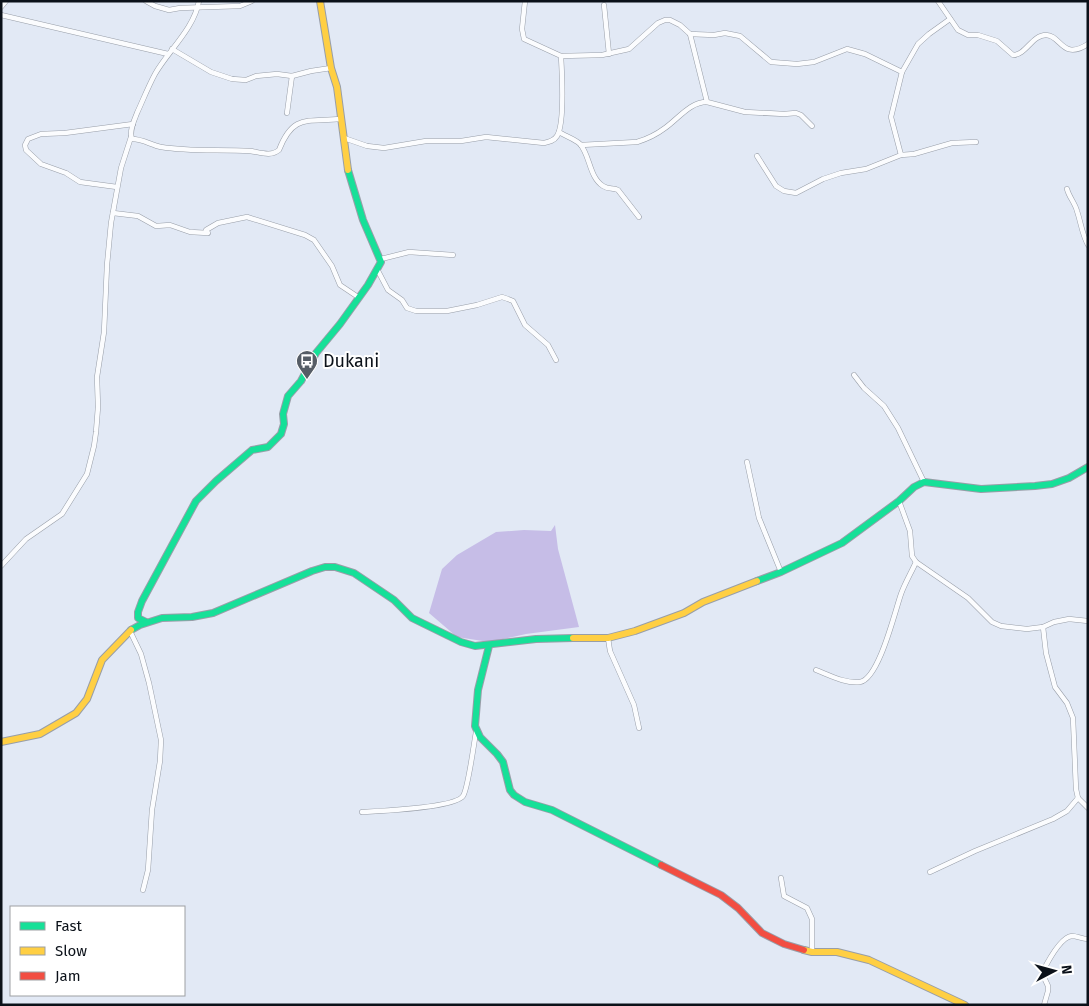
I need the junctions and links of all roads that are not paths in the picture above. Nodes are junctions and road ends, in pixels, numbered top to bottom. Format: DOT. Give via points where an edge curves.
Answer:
graph roads {
  1 [pos="6,1"];
  2 [pos="146,1"];
  3 [pos="199,1"];
  4 [pos="252,1"];
  5 [pos="320,1"];
  6 [pos="525,1"];
  7 [pos="938,1"];
  8 [pos="604,5"];
  9 [pos="1,7"];
  10 [pos="198,7"];
  11 [pos="1,15"];
  12 [pos="950,19"];
  13 [pos="690,34"];
  14 [pos="1088,44"];
  15 [pos="172,49"];
  16 [pos="168,54"];
  17 [pos="609,54"];
  18 [pos="562,56"];
  19 [pos="331,68"];
  20 [pos="902,72"];
  21 [pos="292,76"];
  22 [pos="707,102"];
  23 [pos="287,113"];
  24 [pos="340,119"];
  25 [pos="133,124"];
  26 [pos="812,126"];
  27 [pos="559,132"];
  28 [pos="130,137"];
  29 [pos="344,138"];
  30 [pos="976,142"];
  31 [pos="581,145"];
  32 [pos="902,155"];
  33 [pos="757,156"];
  34 [pos="117,187"];
  35 [pos="1067,189"];
  36 [pos="113,212"];
  37 [pos="639,217"];
  38 [pos="1088,245"];
  39 [pos="453,255"];
  40 [pos="381,259"];
  41 [pos="377,269"];
  42 [pos="358,297"];
  43 [pos="556,360"];
  44 [pos="854,375"];
  45 [pos="747,462"];
  46 [pos="1088,467"];
  47 [pos="924,482"];
  48 [pos="899,501"];
  49 [pos="916,562"];
  50 [pos="1,566"];
  51 [pos="781,572"];
  52 [pos="1088,621"];
  53 [pos="146,622"];
  54 [pos="1043,627"];
  55 [pos="130,631"];
  56 [pos="608,638"];
  57 [pos="489,646"];
  58 [pos="816,670"];
  59 [pos="639,728"];
  60 [pos="476,732"];
  61 [pos="1,742"];
  62 [pos="1078,798"];
  63 [pos="1088,808"];
  64 [pos="362,812"];
  65 [pos="930,872"];
  66 [pos="780,878"];
  67 [pos="143,890"];
  68 [pos="1088,939"];
  69 [pos="812,952"];
  70 [pos="965,1005"];
  71 [pos="1044,1005"];
  1 -- 9 [label="street"];
  2 -- 10 [label="street" via="169,10"];
  3 -- 10 [label="street"];
  4 -- 10 [label="street" via="240,6"];
  5 -- 19 [label="street"];
  6 -- 18 [label="street" via="524,40"];
  7 -- 12 [label="street"];
  8 -- 17 [label="street"];
  10 -- 15 [label="street"];
  11 -- 16 [label="street"];
  12 -- 14 [label="street" via="963,33 997,41 1013,55 1044,35 1073,50"];
  12 -- 20 [label="street" via="918,44"];
  13 -- 17 [label="street" via="665,20 629,49"];
  13 -- 20 [label="street" via="734,34 771,62 814,62 847,49"];
  13 -- 22 [label="street"];
  15 -- 16 [label="street"];
  15 -- 21 [label="street" via="212,72 232,79 246,80 277,74"];
  16 -- 25 [label="street" via="146,90"];
  17 -- 18 [label="street"];
  18 -- 27 [label="street"];
  19 -- 21 [label="street"];
  19 -- 24 [label="street" via="337,87"];
  20 -- 32 [label="street" via="892,117"];
  21 -- 23 [label="street"];
  22 -- 26 [label="street" via="745,112 796,112"];
  22 -- 31 [label="street" via="695,104 664,129 643,140"];
  24 -- 28 [label="street" via="298,123 288,130 279,150 270,154 159,146"];
  24 -- 29 [label="street"];
  25 -- 28 [label="street"];
  25 -- 34 [label="street" via="41,134 30,138 25,145 41,164 80,182"];
  27 -- 29 [label="street" via="556,138 544,143 486,137 426,141 392,148 367,146"];
  27 -- 31 [label="street"];
  28 -- 34 [label="street"];
  29 -- 40 [label="street" via="348,168 364,220"];
  30 -- 32 [label="street" via="952,143"];
  31 -- 37 [label="street" via="601,185 618,190"];
  32 -- 33 [label="street" via="866,169 823,179 796,193 784,192 776,186"];
  34 -- 36 [label="street"];
  35 -- 38 [label="street"];
  36 -- 42 [label="street" via="138,216 156,226 170,225 197,233 208,233 206,230 218,223 247,217 305,234 314,240 332,266 340,285"];
  36 -- 50 [label="street" via="97,380 96,432 87,474 62,514 26,539"];
  39 -- 40 [label="street" via="409,252"];
  40 -- 41 [label="street"];
  41 -- 42 [label="street"];
  41 -- 43 [label="street" via="388,290 407,308 416,310 447,311 508,298 513,301 525,325 548,345"];
  42 -- 53 [label="street" via="288,396 284,424 277,440 242,458 192,508 142,601 138,618"];
  44 -- 47 [label="street" via="884,406"];
  45 -- 51 [label="street" via="759,518"];
  46 -- 47 [label="street" via="1069,478 1035,486 981,489"];
  47 -- 48 [label="street"];
  48 -- 49 [label="street" via="910,531 912,556"];
  48 -- 51 [label="street" via="842,543"];
  49 -- 54 [label="street" via="968,598 992,622 1028,629"];
  49 -- 58 [label="street" via="881,654 868,679 849,682"];
  51 -- 56 [label="street" via="703,602 675,617"];
  52 -- 54 [label="street" via="1069,619"];
  53 -- 55 [label="street"];
  53 -- 57 [label="street" via="213,614 312,571 335,567 354,573 375,586 417,620 461,642"];
  54 -- 62 [label="street" via="1055,687 1073,718"];
  55 -- 61 [label="street" via="102,660 87,700 76,713 40,734"];
  55 -- 67 [label="street" via="149,683 160,740 148,870"];
  56 -- 57 [label="street" via="536,639"];
  56 -- 59 [label="street" via="610,651 634,704"];
  57 -- 60 [label="street" via="479,681"];
  60 -- 64 [label="street" via="465,792 459,800 443,805"];
  60 -- 69 [label="street" via="502,762 512,795 552,810 722,895 762,933"];
  62 -- 63 [label="street"];
  62 -- 65 [label="street" via="1067,811 1053,819"];
  66 -- 69 [label="street" via="784,896 807,908 812,919"];
  68 -- 71 [label="street" via="1067,938 1049,960 1042,973 1048,986"];
  69 -- 70 [label="street" via="837,952 869,960"];
}
